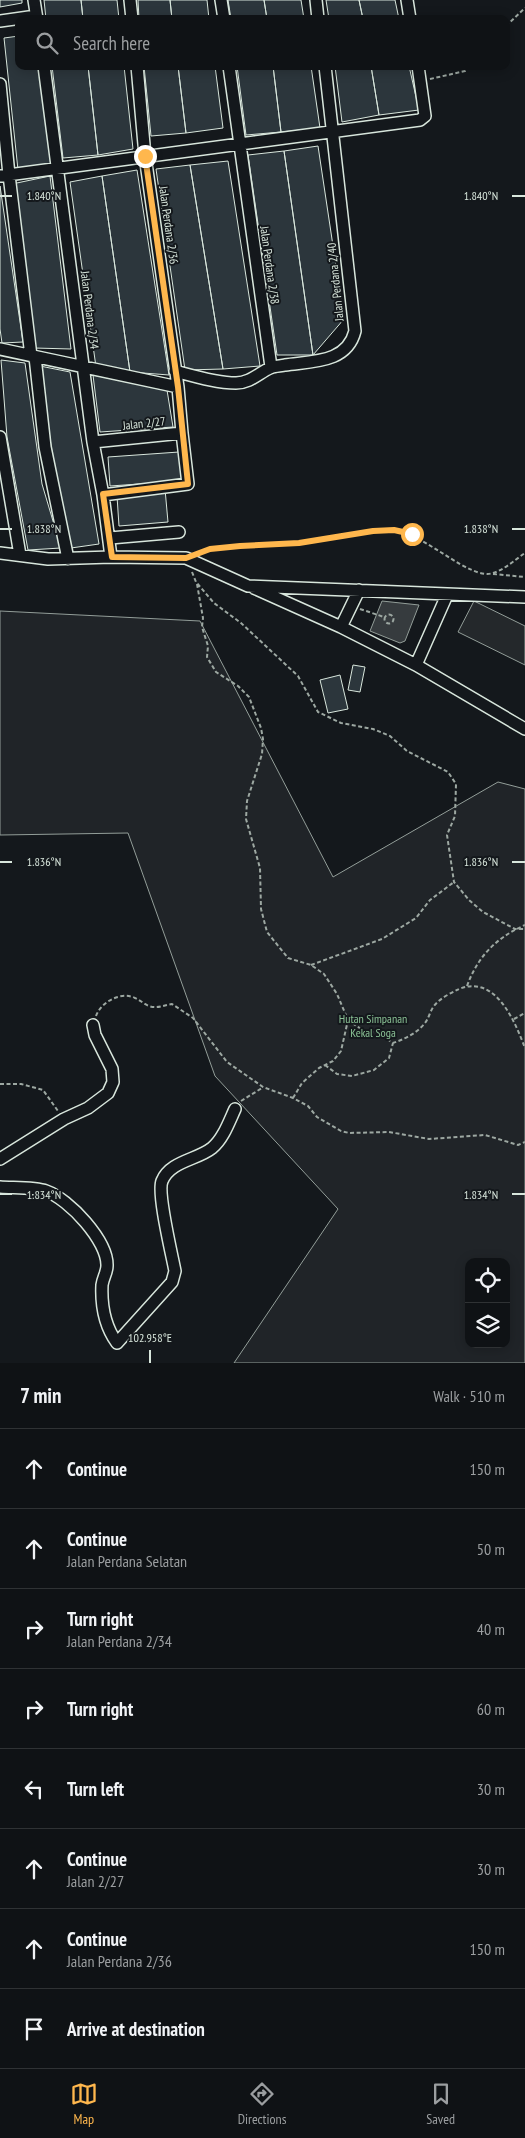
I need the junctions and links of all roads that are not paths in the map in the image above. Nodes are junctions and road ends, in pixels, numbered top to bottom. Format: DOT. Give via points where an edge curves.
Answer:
graph roads {
  1 [pos="34,0"];
  2 [pos="130,0"];
  3 [pos="221,0"];
  4 [pos="316,0"];
  5 [pos="407,0"];
  6 [pos="36,15"];
  7 [pos="132,15"];
  8 [pos="223,15"];
  9 [pos="318,15"];
  10 [pos="409,15"];
  11 [pos="15,19"];
  12 [pos="0,21"];
  13 [pos="45,70"];
  14 [pos="136,70"];
  15 [pos="230,70"];
  16 [pos="326,70"];
  17 [pos="419,70"];
  18 [pos="0,84"];
  19 [pos="333,132"];
  20 [pos="239,144"];
  21 [pos="145,156"];
  22 [pos="58,168"];
  23 [pos="4,175"];
  24 [pos="0,348"];
  25 [pos="33,357"];
  26 [pos="83,366"];
  27 [pos="271,367"];
  28 [pos="175,371"];
  29 [pos="178,387"];
  30 [pos="182,433"];
  31 [pos="0,437"];
  32 [pos="93,442"];
  33 [pos="103,494"];
  34 [pos="179,532"];
  35 [pos="110,538"];
  36 [pos="0,553"];
  37 [pos="20,555"];
  38 [pos="112,557"];
  39 [pos="68,559"];
  40 [pos="248,586"];
  41 [pos="359,590"];
  42 [pos="447,595"];
  43 [pos="525,597"];
  44 [pos="341,628"];
  45 [pos="416,665"];
  46 [pos="525,729"];
  47 [pos="93,1025"];
  48 [pos="235,1109"];
  49 [pos="0,1159"];
  50 [pos="0,1187"];
  1 -- 6 [label="street"];
  2 -- 7 [label="street"];
  3 -- 8 [label="street"];
  4 -- 9 [label="street"];
  5 -- 10 [label="street"];
  11 -- 12 [label="street"];
  13 -- 22 [label="street, Jalan Perdana 2/34"];
  14 -- 21 [label="street, Jalan Perdana 2/36"];
  15 -- 20 [label="street, Jalan Perdana 2/38"];
  16 -- 19 [label="street, Jalan Perdana 2/40"];
  17 -- 19 [label="street" via="426,116 420,120"];
  18 -- 23 [label="street"];
  19 -- 20 [label="street"];
  19 -- 27 [label="street, Jalan Perdana 2/40" via="355,330 352,344 320,361"];
  20 -- 21 [label="street"];
  20 -- 27 [label="street, Jalan Perdana 2/38"];
  21 -- 22 [label="street"];
  21 -- 28 [label="street, Jalan Perdana 2/36"];
  22 -- 23 [label="street"];
  22 -- 26 [label="street, Jalan Perdana 2/34"];
  23 -- 25 [label="street"];
  24 -- 25 [label="street"];
  25 -- 26 [label="street"];
  25 -- 39 [label="street" via="45,447"];
  26 -- 29 [label="street"];
  26 -- 32 [label="street, Jalan Perdana 2/34"];
  27 -- 28 [label="street" via="257,377 237,383"];
  28 -- 29 [label="street, Jalan Perdana 2/36"];
  29 -- 30 [label="street, Jalan 2/27"];
  30 -- 32 [label="street, Jalan 2/27"];
  30 -- 33 [label="street" via="188,484"];
  31 -- 37 [label="street"];
  32 -- 33 [label="street, Jalan Perdana 2/34"];
  33 -- 35 [label="street, Jalan Perdana 2/34"];
  34 -- 35 [label="street"];
  35 -- 38 [label="street, Jalan Perdana 2/34"];
  36 -- 37 [label="street"];
  37 -- 39 [label="street"];
  38 -- 39 [label="street"];
  38 -- 40 [label="street" via="186,558"];
  40 -- 41 [label="street"];
  40 -- 44 [label="street"];
  41 -- 42 [label="street"];
  41 -- 44 [label="street"];
  42 -- 43 [label="street"];
  42 -- 45 [label="street"];
  44 -- 45 [label="street"];
  45 -- 46 [label="street"];
  47 -- 49 [label="street" via="112,1070 113,1082 108,1093"];
  48 -- 50 [label="street" via="214,1147 168,1172 162,1182 175,1271 172,1282 117,1343 105,1322 102,1283 107,1267 97,1235 82,1218 46,1191"];
}
